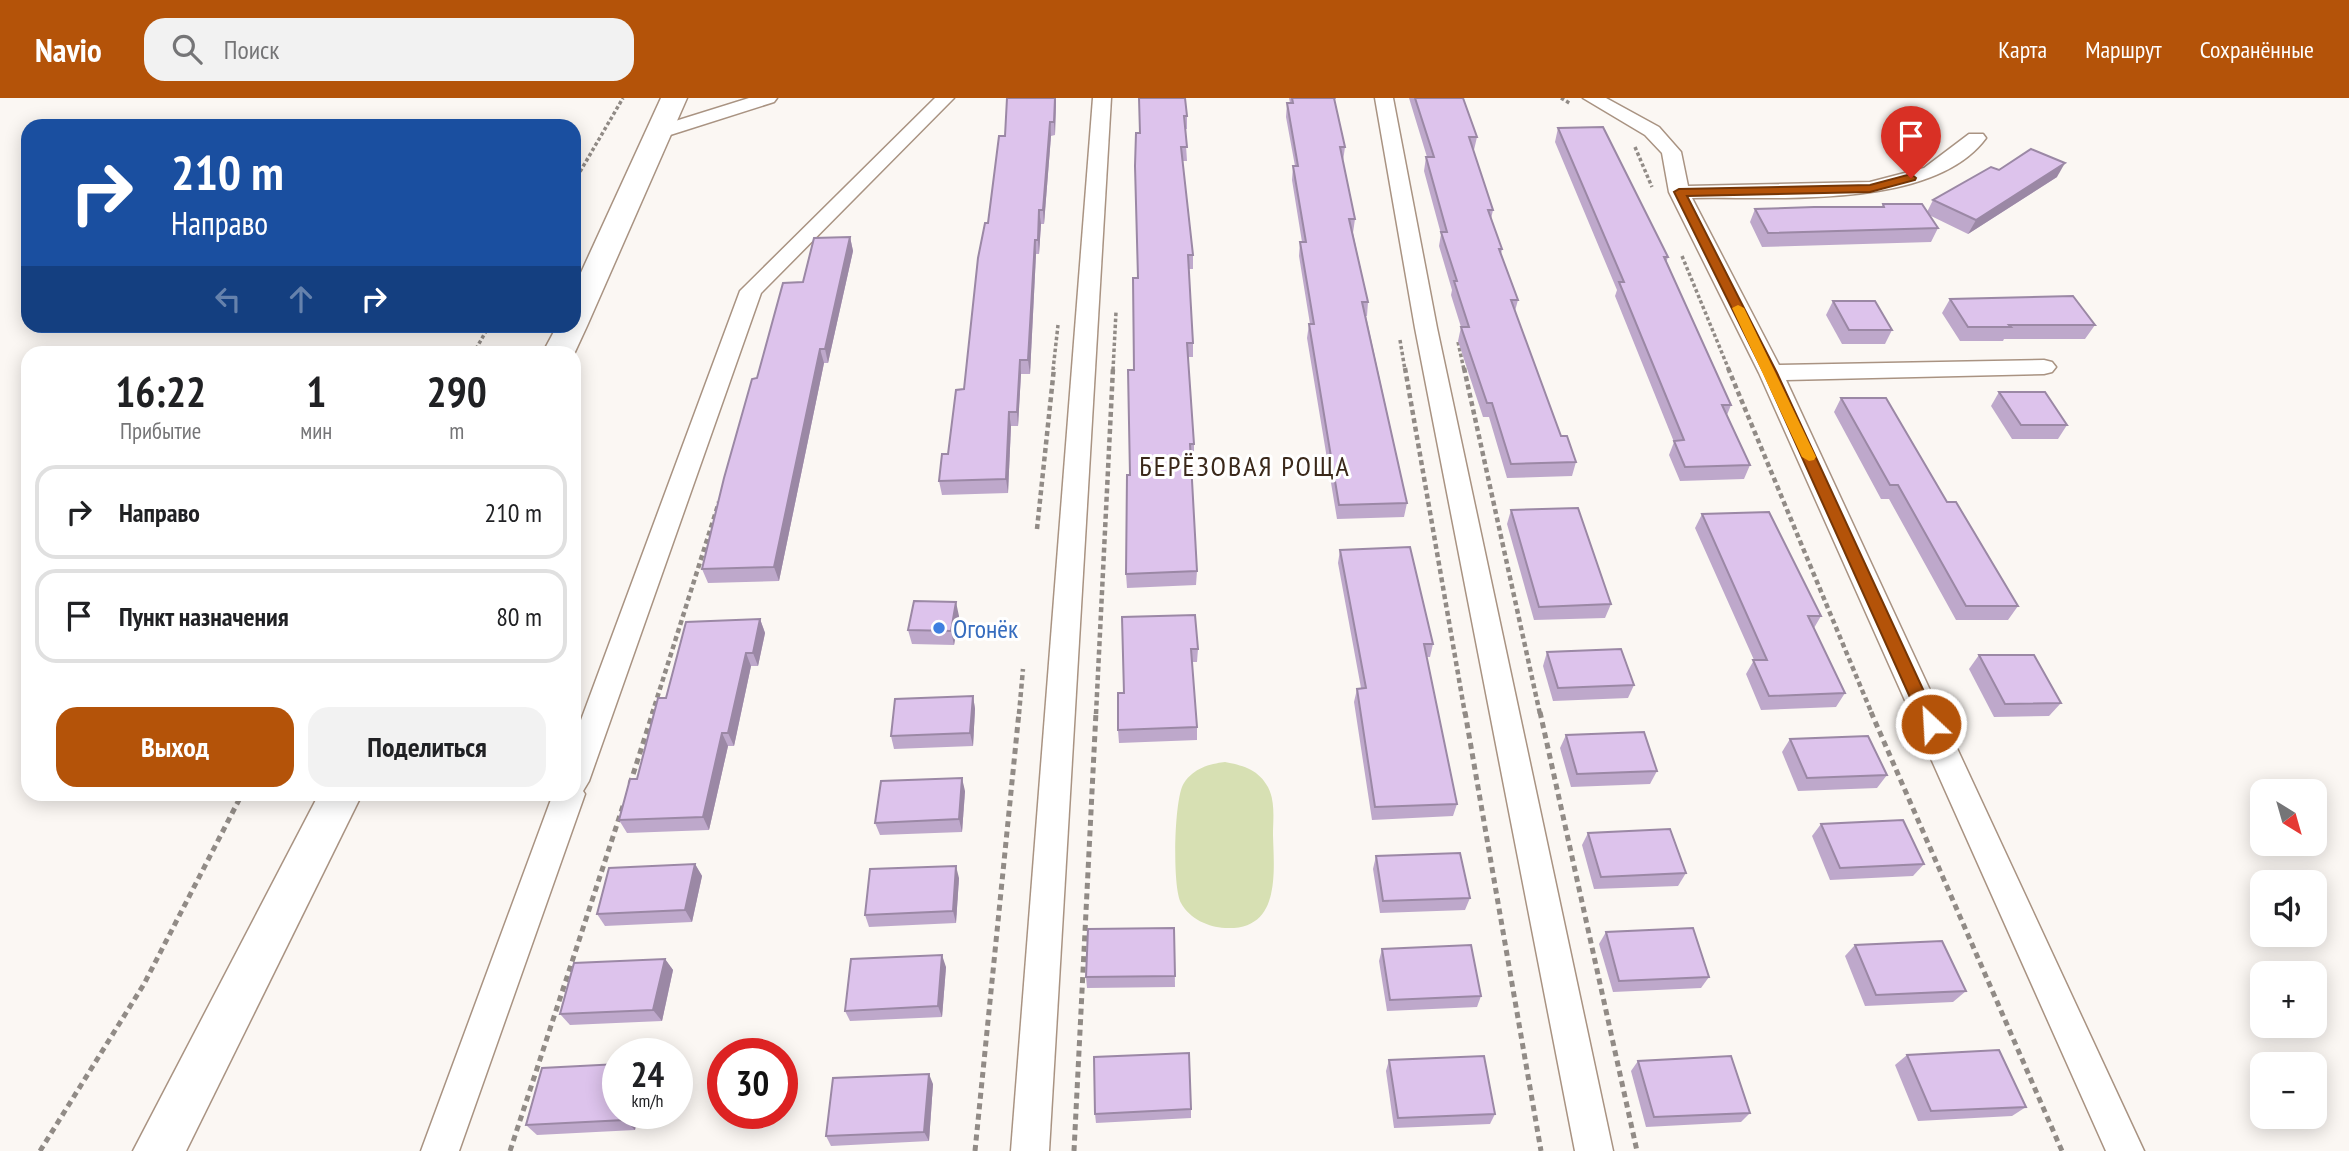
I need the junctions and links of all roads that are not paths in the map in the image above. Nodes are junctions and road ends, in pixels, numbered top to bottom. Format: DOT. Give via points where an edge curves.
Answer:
graph roads {
  1 [pos="674,98"];
  2 [pos="768,98"];
  3 [pos="945,98"];
  4 [pos="1102,98"];
  5 [pos="1384,98"];
  6 [pos="1582,101"];
  7 [pos="660,132"];
  8 [pos="1976,138"];
  9 [pos="1666,191"];
  10 [pos="581,305"];
  11 [pos="2045,367"];
  12 [pos="1771,373"];
  13 [pos="581,762"];
  14 [pos="337,801"];
  15 [pos="566,801"];
  16 [pos="159,1151"];
  17 [pos="440,1151"];
  18 [pos="1030,1151"];
  19 [pos="1594,1151"];
  20 [pos="2125,1151"];
  1 -- 7 [label="main road"];
  2 -- 7 [label="street"];
  3 -- 13 [label="street" via="751,291"];
  4 -- 18 [label="street"];
  5 -- 19 [label="street" via="1428,341"];
  6 -- 9 [label="street" via="1643,125 1665,143 1671,152"];
  7 -- 10 [label="main road"];
  8 -- 9 [label="street" via="1931,172 1870,188"];
  9 -- 12 [label="street"];
  11 -- 12 [label="street"];
  12 -- 20 [label="street"];
  14 -- 16 [label="main road"];
  15 -- 17 [label="street"];
}
